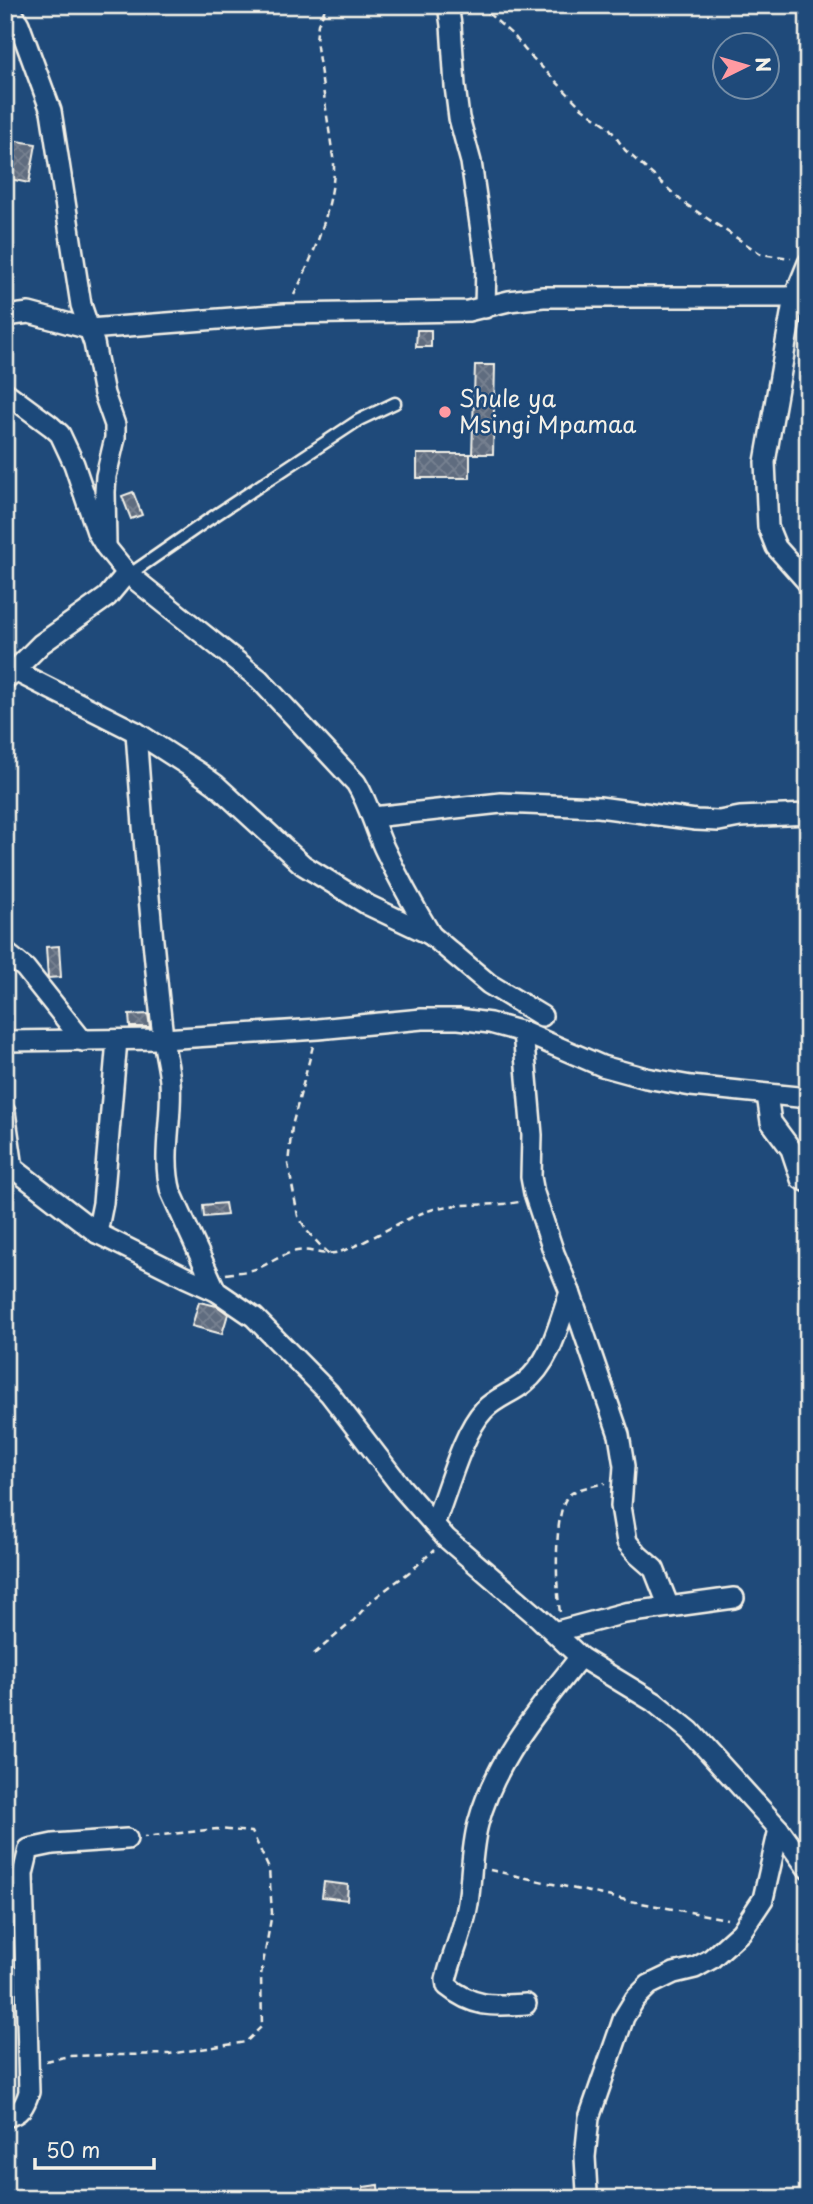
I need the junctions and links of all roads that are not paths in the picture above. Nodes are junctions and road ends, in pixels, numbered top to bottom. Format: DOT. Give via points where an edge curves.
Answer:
graph roads {
  1 [pos="8,5"];
  2 [pos="448,5"];
  3 [pos="802,261"];
  4 [pos="794,297"];
  5 [pos="485,308"];
  6 [pos="5,316"];
  7 [pos="89,329"];
  8 [pos="5,392"];
  9 [pos="395,403"];
  10 [pos="106,547"];
  11 [pos="129,573"];
  12 [pos="808,583"];
  13 [pos="8,672"];
  14 [pos="136,732"];
  15 [pos="808,814"];
  16 [pos="373,817"];
  17 [pos="431,935"];
  18 [pos="5,952"];
  19 [pos="542,1016"];
  20 [pos="523,1032"];
  21 [pos="163,1039"];
  22 [pos="117,1040"];
  23 [pos="5,1041"];
  24 [pos="83,1041"];
  25 [pos="767,1095"];
  26 [pos="808,1098"];
  27 [pos="5,1112"];
  28 [pos="808,1182"];
  29 [pos="97,1233"];
  30 [pos="214,1284"];
  31 [pos="570,1293"];
  32 [pos="440,1531"];
  33 [pos="734,1598"];
  34 [pos="669,1607"];
  35 [pos="558,1630"];
  36 [pos="580,1657"];
  37 [pos="779,1829"];
  38 [pos="127,1839"];
  39 [pos="808,1869"];
  40 [pos="526,2004"];
  41 [pos="5,2117"];
  42 [pos="586,2199"];
  1 -- 7 [label="street" via="51,111 81,304"];
  2 -- 5 [label="street" via="459,118 471,162 486,265"];
  3 -- 4 [label="street"];
  4 -- 5 [label="street" via="543,297"];
  4 -- 12 [label="street" via="765,462 766,496 768,527 776,547"];
  5 -- 7 [label="street" via="284,314"];
  6 -- 7 [label="street" via="29,313"];
  7 -- 10 [label="street" via="115,431 106,476"];
  8 -- 10 [label="street" via="60,434"];
  9 -- 11 [label="lane" via="359,420"];
  10 -- 11 [label="street"];
  11 -- 13 [label="street" via="107,597"];
  11 -- 16 [label="street" via="259,679 356,783"];
  13 -- 14 [label="street"];
  14 -- 17 [label="street" via="216,785 303,865 368,905"];
  14 -- 21 [label="street"];
  15 -- 16 [label="street" via="719,821 599,807 501,803"];
  16 -- 17 [label="street" via="410,901"];
  17 -- 19 [label="street" via="489,984"];
  18 -- 24 [label="street" via="25,968"];
  20 -- 21 [label="street" via="490,1023 422,1018"];
  20 -- 25 [label="street" via="602,1066 691,1086"];
  20 -- 31 [label="street" via="534,1194"];
  21 -- 22 [label="street"];
  21 -- 30 [label="street" via="172,1102 167,1178"];
  22 -- 24 [label="street"];
  22 -- 29 [label="street"];
  23 -- 24 [label="street"];
  25 -- 26 [label="street"];
  25 -- 28 [label="street" via="771,1122 790,1149 801,1178"];
  27 -- 29 [label="street" via="13,1168"];
  29 -- 30 [label="street" via="185,1277"];
  30 -- 32 [label="street" via="267,1328 329,1393"];
  31 -- 32 [label="street" via="536,1372 483,1410 470,1432"];
  31 -- 34 [label="street" via="616,1427 624,1466 621,1506 627,1542 654,1569"];
  32 -- 35 [label="street"];
  33 -- 34 [label="street"];
  34 -- 35 [label="street"];
  35 -- 36 [label="street"];
  36 -- 37 [label="street" via="670,1713"];
  36 -- 40 [label="street" via="523,1730 478,1822 468,1902 446,1980 447,1986 473,2003"];
  37 -- 39 [label="street"];
  37 -- 42 [label="street" via="764,1899 741,1932 711,1959 649,1985 624,2017 589,2118"];
  38 -- 41 [label="street" via="29,1849 23,1874 29,2092 24,2108"];
}
